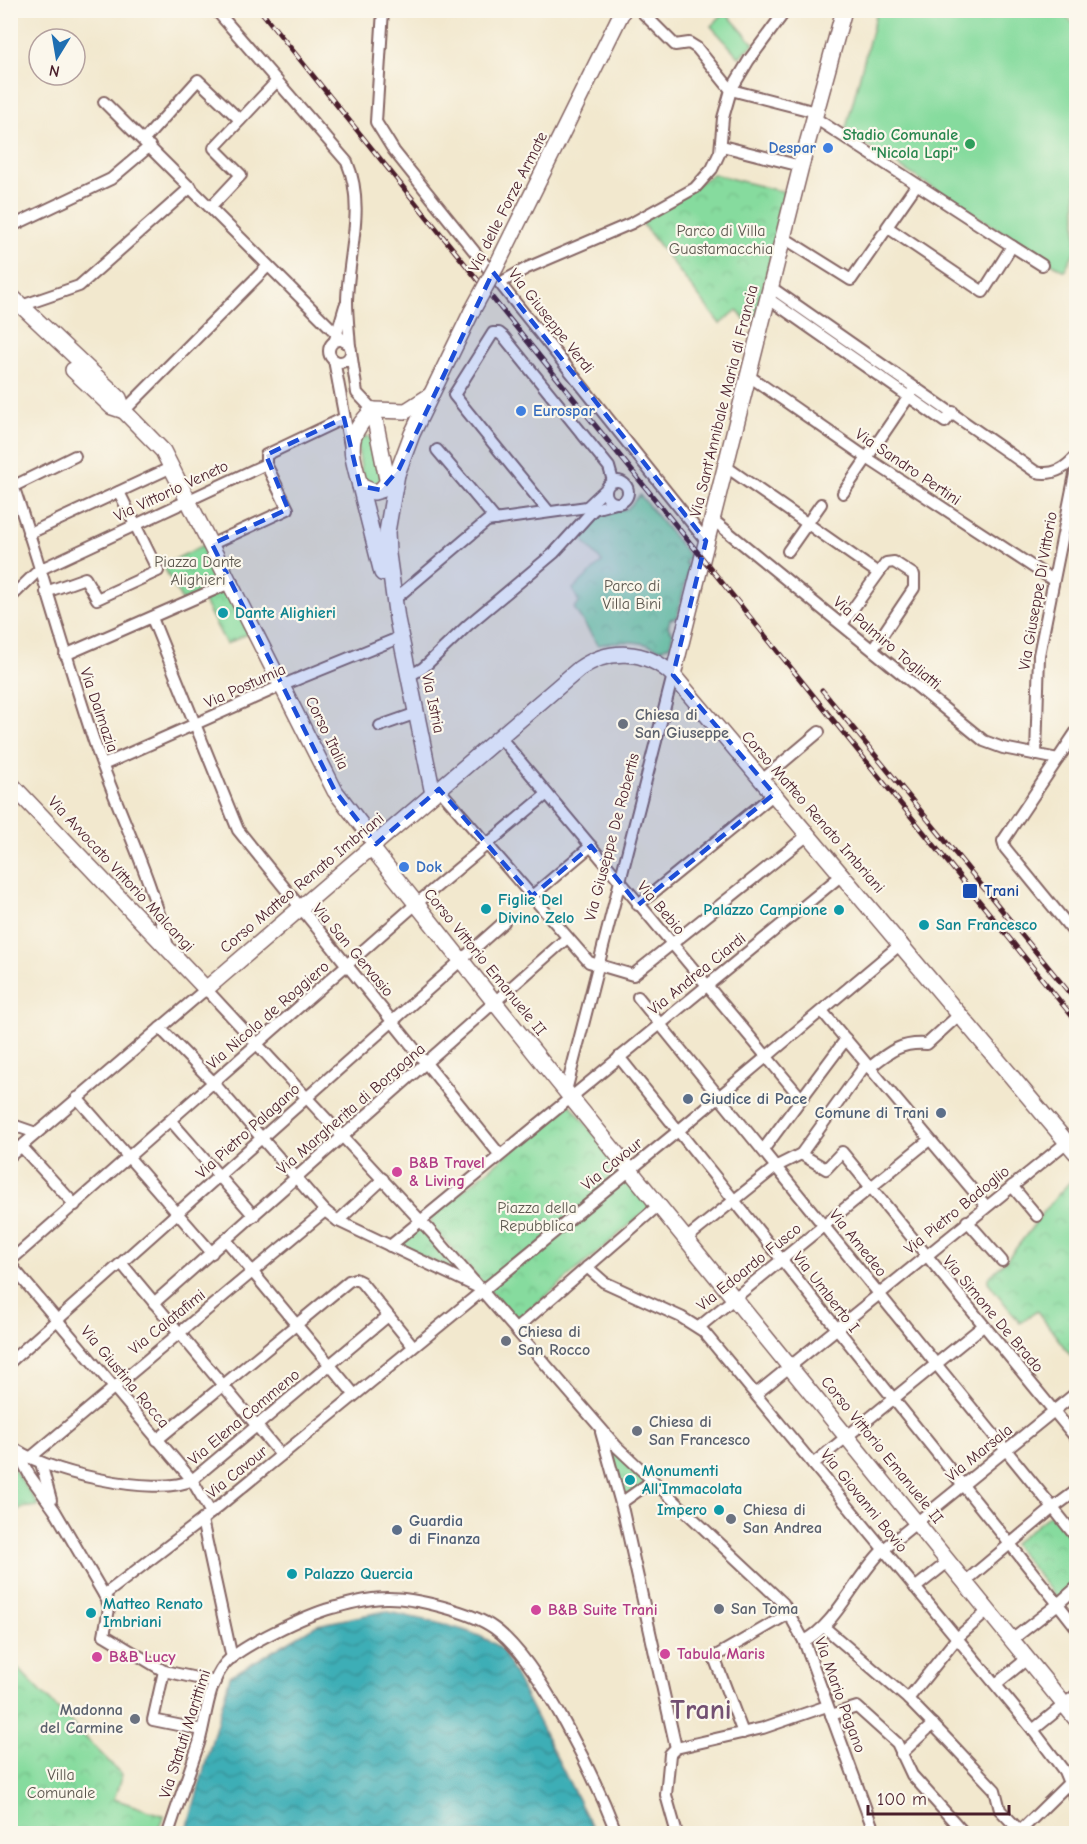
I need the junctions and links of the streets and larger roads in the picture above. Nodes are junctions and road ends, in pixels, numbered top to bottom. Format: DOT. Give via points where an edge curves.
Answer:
graph roads {
  1 [pos="216,10"];
  2 [pos="383,10"];
  3 [pos="627,10"];
  4 [pos="640,10"];
  5 [pos="786,10"];
  6 [pos="844,10"];
  7 [pos="620,18"];
  8 [pos="277,81"];
  9 [pos="731,90"];
  10 [pos="104,102"];
  11 [pos="815,115"];
  12 [pos="240,120"];
  13 [pos="147,143"];
  14 [pos="722,146"];
  15 [pos="801,166"];
  16 [pos="917,184"];
  17 [pos="191,187"];
  18 [pos="211,207"];
  19 [pos="10,227"];
  20 [pos="883,234"];
  21 [pos="784,238"];
  22 [pos="1012,246"];
  23 [pos="1042,265"];
  24 [pos="268,266"];
  25 [pos="502,282"];
  26 [pos="770,294"];
  27 [pos="347,300"];
  28 [pos="13,303"];
  29 [pos="322,321"];
  30 [pos="341,344"];
  31 [pos="334,360"];
  32 [pos="748,376"];
  33 [pos="912,392"];
  34 [pos="430,395"];
  35 [pos="373,410"];
  36 [pos="124,411"];
  37 [pos="344,418"];
  38 [pos="377,436"];
  39 [pos="351,444"];
  40 [pos="437,450"];
  41 [pos="75,456"];
  42 [pos="1077,456"];
  43 [pos="867,458"];
  44 [pos="266,464"];
  45 [pos="725,466"];
  46 [pos="172,467"];
  47 [pos="1077,469"];
  48 [pos="391,479"];
  49 [pos="12,482"];
  50 [pos="1075,482"];
  51 [pos="609,485"];
  52 [pos="360,486"];
  53 [pos="119,492"];
  54 [pos="843,493"];
  55 [pos="189,499"];
  56 [pos="616,502"];
  57 [pos="821,504"];
  58 [pos="591,508"];
  59 [pos="549,512"];
  60 [pos="1067,513"];
  61 [pos="496,519"];
  62 [pos="712,519"];
  63 [pos="1077,520"];
  64 [pos="135,524"];
  65 [pos="807,524"];
  66 [pos="28,534"];
  67 [pos="706,541"];
  68 [pos="212,544"];
  69 [pos="788,551"];
  70 [pos="702,557"];
  71 [pos="39,570"];
  72 [pos="878,573"];
  73 [pos="1053,580"];
  74 [pos="232,582"];
  75 [pos="46,592"];
  76 [pos="10,598"];
  77 [pos="395,599"];
  78 [pos="152,618"];
  79 [pos="397,619"];
  80 [pos="842,624"];
  81 [pos="401,637"];
  82 [pos="873,650"];
  83 [pos="65,655"];
  84 [pos="673,675"];
  85 [pos="409,676"];
  86 [pos="283,685"];
  87 [pos="417,713"];
  88 [pos="196,725"];
  89 [pos="380,726"];
  90 [pos="819,732"];
  91 [pos="1077,732"];
  92 [pos="499,736"];
  93 [pos="1036,755"];
  94 [pos="1058,759"];
  95 [pos="102,765"];
  96 [pos="762,780"];
  97 [pos="10,783"];
  98 [pos="436,792"];
  99 [pos="547,794"];
  100 [pos="774,794"];
  101 [pos="809,834"];
  102 [pos="487,844"];
  103 [pos="374,846"];
  104 [pos="591,846"];
  105 [pos="843,874"];
  106 [pos="620,883"];
  107 [pos="532,896"];
  108 [pos="416,904"];
  109 [pos="638,905"];
  110 [pos="300,909"];
  111 [pos="504,922"];
  112 [pos="1077,935"];
  113 [pos="567,938"];
  114 [pos="902,943"];
  115 [pos="671,944"];
  116 [pos="169,950"];
  117 [pos="460,960"];
  118 [pos="598,965"];
  119 [pos="347,966"];
  120 [pos="706,987"];
  121 [pos="206,989"];
  122 [pos="638,997"];
  123 [pos="495,1003"];
  124 [pos="822,1011"];
  125 [pos="961,1013"];
  126 [pos="392,1021"];
  127 [pos="660,1023"];
  128 [pos="160,1028"];
  129 [pos="846,1039"];
  130 [pos="258,1045"];
  131 [pos="619,1057"];
  132 [pos="765,1058"];
  133 [pos="428,1062"];
  134 [pos="868,1066"];
  135 [pos="213,1082"];
  136 [pos="568,1094"];
  137 [pos="719,1097"];
  138 [pos="77,1098"];
  139 [pos="801,1098"];
  140 [pos="307,1099"];
  141 [pos="171,1121"];
  142 [pos="10,1124"];
  143 [pos="678,1131"];
  144 [pos="36,1133"];
  145 [pos="342,1136"];
  146 [pos="262,1138"];
  147 [pos="930,1140"];
  148 [pos="21,1146"];
  149 [pos="1072,1147"];
  150 [pos="764,1150"];
  151 [pos="801,1154"];
  152 [pos="500,1155"];
  153 [pos="10,1156"];
  154 [pos="129,1159"];
  155 [pos="777,1166"];
  156 [pos="630,1168"];
  157 [pos="220,1176"];
  158 [pos="296,1177"];
  159 [pos="383,1179"];
  160 [pos="1012,1186"];
  161 [pos="871,1188"];
  162 [pos="735,1200"];
  163 [pos="660,1204"];
  164 [pos="75,1205"];
  165 [pos="986,1206"];
  166 [pos="325,1211"];
  167 [pos="178,1214"];
  168 [pos="255,1216"];
  169 [pos="1037,1216"];
  170 [pos="420,1220"];
  171 [pos="338,1221"];
  172 [pos="968,1221"];
  173 [pos="824,1226"];
  174 [pos="687,1238"];
  175 [pos="226,1240"];
  176 [pos="390,1246"];
  177 [pos="212,1253"];
  178 [pos="925,1255"];
  179 [pos="782,1261"];
  180 [pos="1002,1261"];
  181 [pos="10,1263"];
  182 [pos="122,1264"];
  183 [pos="586,1267"];
  184 [pos="252,1272"];
  185 [pos="481,1289"];
  186 [pos="880,1293"];
  187 [pos="736,1298"];
  188 [pos="154,1303"];
  189 [pos="388,1316"];
  190 [pos="58,1319"];
  191 [pos="296,1324"];
  192 [pos="983,1326"];
  193 [pos="699,1327"];
  194 [pos="516,1329"];
  195 [pos="836,1330"];
  196 [pos="179,1332"];
  197 [pos="413,1346"];
  198 [pos="10,1362"];
  199 [pos="936,1364"];
  200 [pos="330,1365"];
  201 [pos="790,1366"];
  202 [pos="223,1385"];
  203 [pos="112,1387"];
  204 [pos="1077,1393"];
  205 [pos="756,1394"];
  206 [pos="354,1395"];
  207 [pos="892,1398"];
  208 [pos="1054,1411"];
  209 [pos="257,1426"];
  210 [pos="600,1429"];
  211 [pos="847,1435"];
  212 [pos="1077,1438"];
  213 [pos="157,1440"];
  214 [pos="13,1448"];
  215 [pos="1005,1450"];
  216 [pos="281,1455"];
  217 [pos="30,1458"];
  218 [pos="41,1463"];
  219 [pos="813,1464"];
  220 [pos="192,1480"];
  221 [pos="652,1481"];
  222 [pos="962,1486"];
  223 [pos="1077,1491"];
  224 [pos="621,1503"];
  225 [pos="1053,1508"];
  226 [pos="55,1511"];
  227 [pos="211,1513"];
  228 [pos="202,1520"];
  229 [pos="916,1522"];
  230 [pos="1077,1537"];
  231 [pos="1010,1544"];
  232 [pos="884,1549"];
  233 [pos="949,1561"];
  234 [pos="966,1581"];
  235 [pos="915,1588"];
  236 [pos="1077,1588"];
  237 [pos="104,1595"];
  238 [pos="1058,1604"];
  239 [pos="989,1610"];
  240 [pos="790,1613"];
  241 [pos="824,1627"];
  242 [pos="1077,1627"];
  243 [pos="957,1638"];
  244 [pos="1013,1639"];
  245 [pos="804,1641"];
  246 [pos="232,1658"];
  247 [pos="1028,1658"];
  248 [pos="164,1671"];
  249 [pos="215,1682"];
  250 [pos="996,1684"];
  251 [pos="908,1699"];
  252 [pos="1071,1699"];
  253 [pos="829,1711"];
  254 [pos="1077,1719"];
  255 [pos="933,1724"];
  256 [pos="202,1730"];
  257 [pos="1033,1730"];
  258 [pos="743,1733"];
  259 [pos="676,1748"];
  260 [pos="901,1754"];
  261 [pos="1073,1779"];
  262 [pos="1077,1800"];
  263 [pos="1018,1832"];
  264 [pos="168,1833"];
  265 [pos="617,1833"];
  266 [pos="677,1833"];
  267 [pos="875,1833"];
  268 [pos="966,1833"];
  1 -- 8 [label="street"];
  2 -- 25 [label="street, Via Giuseppe Verdi" via="376,122 394,151"];
  3 -- 7 [label="street, Via delle Forze Armate"];
  4 -- 9 [label="street" via="675,45 689,43 697,48"];
  5 -- 9 [label="street"];
  6 -- 11 [label="street, Via Sant'Annibale Maria di Francia"];
  7 -- 34 [label="street, Via delle Forze Armate, bridge"];
  8 -- 12 [label="street"];
  8 -- 27 [label="street" via="347,162 353,177 357,203"];
  9 -- 11 [label="street"];
  9 -- 14 [label="street" via="723,118"];
  10 -- 13 [label="street"];
  11 -- 15 [label="street, Via Sant'Annibale Maria di Francia"];
  11 -- 16 [label="street"];
  12 -- 13 [label="street" via="198,80"];
  12 -- 18 [label="street" via="214,148 241,175"];
  13 -- 17 [label="street"];
  13 -- 19 [label="street" via="111,179"];
  14 -- 15 [label="street"];
  14 -- 25 [label="street" via="712,169 684,196"];
  15 -- 21 [label="street, Via Sant'Annibale Maria di Francia"];
  16 -- 22 [label="street"];
  16 -- 22 [label="street" via="887,227 983,292"];
  17 -- 18 [label="street"];
  17 -- 28 [label="street" via="79,286"];
  18 -- 24 [label="street"];
  20 -- 21 [label="street" via="851,280"];
  21 -- 26 [label="street, Via Sant'Annibale Maria di Francia"];
  22 -- 23 [label="street"];
  24 -- 29 [label="street"];
  24 -- 36 [label="street"];
  25 -- 67 [label="street, Via Giuseppe Verdi"];
  26 -- 32 [label="street, Via Sant'Annibale Maria di Francia"];
  26 -- 33 [label="street"];
  27 -- 30 [label="street"];
  27 -- 30 [label="street"];
  28 -- 36 [label="street" via="118,399"];
  29 -- 30 [label="street"];
  29 -- 30 [label="street"];
  30 -- 31 [label="street, Via Istria" via="330,355"];
  30 -- 31 [label="street" via="345,361"];
  30 -- 35 [label="street" via="357,393"];
  31 -- 37 [label="street, Via Istria"];
  32 -- 43 [label="street, Via Sandro Pertini"];
  32 -- 45 [label="street, Via Sant'Annibale Maria di Francia"];
  33 -- 42 [label="street" via="952,412 1036,472 1057,472"];
  33 -- 43 [label="street"];
  34 -- 35 [label="street" via="406,411"];
  34 -- 48 [label="street, Via delle Forze Armate"];
  35 -- 38 [label="street, Via Istria"];
  35 -- 39 [label="street" via="358,426"];
  36 -- 46 [label="street" via="157,442"];
  37 -- 39 [label="street, Via Istria"];
  37 -- 44 [label="street, Via Vittorio Veneto" via="266,455"];
  38 -- 39 [label="street" via="362,433"];
  38 -- 48 [label="street, Via Istria"];
  39 -- 52 [label="street, Via Istria"];
  40 -- 61 [label="street"];
  41 -- 49 [label="street"];
  43 -- 54 [label="street"];
  43 -- 73 [label="street, Via Sandro Pertini"];
  44 -- 55 [label="street, Via Vittorio Veneto"];
  44 -- 68 [label="street" via="288,509"];
  45 -- 62 [label="street, Via Sant'Annibale Maria di Francia"];
  45 -- 65 [label="street"];
  46 -- 53 [label="street"];
  46 -- 55 [label="street"];
  47 -- 50 [label="street, Via Giuseppe Di Vittorio"];
  48 -- 52 [label="street" via="374,492"];
  48 -- 77 [label="street, Via Istria" via="387,532"];
  49 -- 66 [label="street, Via Dalmazia"];
  50 -- 60 [label="street, Via Giuseppe Di Vittorio"];
  51 -- 56 [label="street" via="607,496"];
  51 -- 56 [label="street" via="620,481 627,489 625,499"];
  51 -- 58 [label="street"];
  51 -- 59 [label="street" via="609,467 496,332 454,394"];
  52 -- 79 [label="street, Via Istria" via="388,598"];
  53 -- 64 [label="street"];
  53 -- 66 [label="street"];
  55 -- 64 [label="street, Via Vittorio Veneto"];
  55 -- 68 [label="street"];
  56 -- 58 [label="street"];
  57 -- 65 [label="street"];
  58 -- 59 [label="street"];
  58 -- 85 [label="street" via="554,553"];
  59 -- 61 [label="street"];
  60 -- 63 [label="street"];
  60 -- 73 [label="street, Via Giuseppe Di Vittorio"];
  61 -- 77 [label="street" via="483,524"];
  62 -- 67 [label="street, Via Sant'Annibale Maria di Francia"];
  62 -- 80 [label="street, Via Palmiro Togliatti"];
  64 -- 71 [label="street, Via Vittorio Veneto"];
  64 -- 75 [label="street" via="158,571 97,599 85,578"];
  65 -- 69 [label="street"];
  65 -- 72 [label="street"];
  66 -- 71 [label="street, Via Dalmazia"];
  67 -- 70 [label="street, Via Sant'Annibale Maria di Francia"];
  68 -- 74 [label="street"];
  70 -- 84 [label="street, Via Giuseppe De Robertis"];
  71 -- 75 [label="street, Via Dalmazia"];
  71 -- 76 [label="street, Via Vittorio Veneto"];
  72 -- 80 [label="street"];
  72 -- 82 [label="street" via="886,563 894,562 914,575 916,583"];
  73 -- 93 [label="street, Via Giuseppe Di Vittorio" via="1036,682"];
  74 -- 78 [label="street"];
  74 -- 86 [label="street, Corso Italia"];
  75 -- 83 [label="street, Via Dalmazia"];
  77 -- 79 [label="street, Via Istria"];
  78 -- 83 [label="street"];
  78 -- 88 [label="street, Via San Gervasio"];
  79 -- 81 [label="street, Via Istria"];
  80 -- 82 [label="street, Via Palmiro Togliatti"];
  81 -- 85 [label="street, Via Istria"];
  81 -- 86 [label="street, Via Postumia"];
  82 -- 93 [label="street, Via Palmiro Togliatti" via="984,741"];
  83 -- 95 [label="street, Via Dalmazia"];
  84 -- 92 [label="street, Corso Matteo Renato Imbriani" via="664,666 639,655 610,654 597,658"];
  84 -- 96 [label="street, Corso Matteo Renato Imbriani"];
  84 -- 106 [label="street, Via Giuseppe De Robertis"];
  85 -- 87 [label="street, Via Istria"];
  86 -- 88 [label="street, Via Postumia"];
  86 -- 103 [label="street, Corso Italia" via="335,791"];
  87 -- 89 [label="street"];
  87 -- 98 [label="street, Via Istria"];
  88 -- 95 [label="street, Via Postumia"];
  88 -- 110 [label="street, Via San Gervasio" via="238,830"];
  90 -- 96 [label="street"];
  91 -- 94 [label="street"];
  92 -- 98 [label="street, Corso Matteo Renato Imbriani"];
  92 -- 99 [label="street, Via Bebio"];
  93 -- 94 [label="street, Via Palmiro Togliatti"];
  94 -- 112 [label="street" via="1003,841"];
  95 -- 116 [label="street, Via Dalmazia" via="146,875"];
  96 -- 100 [label="street, Corso Matteo Renato Imbriani"];
  97 -- 116 [label="street, Via Avvocato Vittorio Malcangi"];
  98 -- 102 [label="street"];
  98 -- 103 [label="street, Corso Matteo Renato Imbriani"];
  99 -- 102 [label="street, Via Nicola de Roggiero"];
  99 -- 104 [label="street, Via Bebio"];
  100 -- 101 [label="street, Corso Matteo Renato Imbriani"];
  100 -- 109 [label="street"];
  101 -- 105 [label="street, Corso Matteo Renato Imbriani"];
  101 -- 115 [label="street"];
  102 -- 107 [label="street"];
  102 -- 108 [label="street, Via Nicola de Roggiero"];
  103 -- 108 [label="street, Corso Vittorio Emanuele II"];
  103 -- 110 [label="street, Corso Matteo Renato Imbriani"];
  104 -- 106 [label="street, Via Bebio"];
  104 -- 107 [label="street"];
  105 -- 114 [label="street, Corso Matteo Renato Imbriani"];
  105 -- 120 [label="street, Via Andrea Ciardi"];
  106 -- 109 [label="street, Via Bebio"];
  106 -- 118 [label="street, Via Giuseppe De Robertis"];
  107 -- 113 [label="street"];
  108 -- 117 [label="street, Corso Vittorio Emanuele II"];
  108 -- 119 [label="street, Via Nicola de Roggiero"];
  109 -- 115 [label="street, Via Bebio"];
  110 -- 119 [label="street, Via San Gervasio"];
  110 -- 121 [label="street, Corso Matteo Renato Imbriani"];
  111 -- 117 [label="street, Via Pietro Palagano"];
  113 -- 118 [label="street" via="589,962"];
  113 -- 123 [label="street, Via Margherita di Borgogna"];
  114 -- 124 [label="street, Via Cavour"];
  114 -- 125 [label="street, Corso Matteo Renato Imbriani"];
  115 -- 118 [label="street" via="633,975"];
  115 -- 120 [label="street, Via Bebio"];
  116 -- 121 [label="street, Via Avvocato Vittorio Malcangi"];
  117 -- 123 [label="street, Corso Vittorio Emanuele II"];
  117 -- 126 [label="street, Via Pietro Palagano"];
  118 -- 136 [label="street, Via Giuseppe De Robertis"];
  119 -- 126 [label="street, Via San Gervasio"];
  119 -- 130 [label="street, Via Nicola de Roggiero"];
  120 -- 127 [label="street, Via Andrea Ciardi"];
  120 -- 132 [label="street, Via Bebio"];
  121 -- 128 [label="street"];
  121 -- 130 [label="street"];
  122 -- 127 [label="street, Via Amedeo"];
  123 -- 133 [label="street, Via Margherita di Borgogna"];
  123 -- 136 [label="street, Corso Vittorio Emanuele II"];
  124 -- 129 [label="street"];
  124 -- 132 [label="street, Via Cavour"];
  125 -- 134 [label="street" via="927,1044 894,1047"];
  125 -- 149 [label="street, Corso Matteo Renato Imbriani"];
  126 -- 133 [label="street, Via San Gervasio"];
  126 -- 140 [label="street, Via Pietro Palagano"];
  127 -- 131 [label="street, Via Andrea Ciardi"];
  127 -- 137 [label="street, Via Amedeo"];
  128 -- 135 [label="street"];
  128 -- 138 [label="street"];
  129 -- 134 [label="street"];
  129 -- 139 [label="street"];
  130 -- 135 [label="street, Via Nicola de Roggiero"];
  130 -- 140 [label="street"];
  131 -- 136 [label="street, Via Andrea Ciardi"];
  131 -- 143 [label="street, Via Umberto I"];
  132 -- 137 [label="street, Via Cavour"];
  132 -- 139 [label="street, Via Bebio"];
  133 -- 145 [label="street, Via Margherita di Borgogna"];
  133 -- 152 [label="street, Via San Gervasio"];
  134 -- 147 [label="street"];
  134 -- 151 [label="street"];
  135 -- 141 [label="street, Via Nicola de Roggiero"];
  135 -- 146 [label="street"];
  136 -- 152 [label="street"];
  136 -- 156 [label="street"];
  137 -- 143 [label="street, Via Cavour"];
  137 -- 150 [label="street, Via Amedeo"];
  138 -- 144 [label="street"];
  138 -- 154 [label="street"];
  139 -- 150 [label="street"];
  140 -- 145 [label="street"];
  140 -- 146 [label="street, Via Pietro Palagano"];
  141 -- 154 [label="street, Via Nicola de Roggiero"];
  141 -- 157 [label="street"];
  142 -- 144 [label="street"];
  143 -- 156 [label="street, Via Cavour"];
  143 -- 162 [label="street, Via Umberto I"];
  144 -- 148 [label="street"];
  145 -- 158 [label="street, Via Margherita di Borgogna"];
  145 -- 159 [label="street"];
  146 -- 157 [label="street, Via Pietro Palagano"];
  146 -- 158 [label="street"];
  147 -- 161 [label="street, Via Edoardo Fusco"];
  147 -- 165 [label="street"];
  148 -- 153 [label="street"];
  148 -- 164 [label="street"];
  149 -- 160 [label="street, Via Pietro Badoglio"];
  150 -- 155 [label="street, Via Amedeo"];
  151 -- 155 [label="street"];
  151 -- 161 [label="street, Via Simone De Brado" via="826,1169 842,1152"];
  152 -- 170 [label="street"];
  154 -- 164 [label="street, Via Nicola de Roggiero"];
  154 -- 167 [label="street"];
  155 -- 162 [label="street"];
  155 -- 173 [label="street, Via Amedeo"];
  156 -- 163 [label="street"];
  156 -- 185 [label="street, Via Cavour"];
  157 -- 167 [label="street, Via Pietro Palagano"];
  157 -- 168 [label="street"];
  158 -- 166 [label="street"];
  158 -- 168 [label="street, Via Margherita di Borgogna"];
  159 -- 170 [label="street"];
  159 -- 171 [label="street"];
  160 -- 165 [label="street, Via Pietro Badoglio"];
  160 -- 169 [label="street"];
  161 -- 173 [label="street, Via Edoardo Fusco"];
  161 -- 178 [label="street, Via Simone De Brado"];
  162 -- 174 [label="street"];
  162 -- 179 [label="street, Via Umberto I"];
  163 -- 174 [label="street, Corso Vittorio Emanuele II"];
  163 -- 183 [label="street"];
  164 -- 181 [label="street, Via Nicola de Roggiero"];
  165 -- 172 [label="street, Via Pietro Badoglio"];
  166 -- 171 [label="street"];
  166 -- 184 [label="street, Via Calatafimi"];
  167 -- 177 [label="street"];
  167 -- 182 [label="street, Via Pietro Palagano"];
  168 -- 175 [label="street, Via Margherita di Borgogna"];
  170 -- 176 [label="street"];
  170 -- 185 [label="street"];
  171 -- 176 [label="street"];
  172 -- 178 [label="street, Via Pietro Badoglio"];
  172 -- 180 [label="street"];
  173 -- 179 [label="street, Via Edoardo Fusco"];
  173 -- 186 [label="street, Via Amedeo"];
  174 -- 187 [label="street, Corso Vittorio Emanuele II"];
  175 -- 177 [label="street, Via Margherita di Borgogna"];
  175 -- 184 [label="street"];
  176 -- 185 [label="street"];
  177 -- 188 [label="street, Via Margherita di Borgogna"];
  178 -- 186 [label="street, Via Pietro Badoglio"];
  178 -- 192 [label="street, Via Simone De Brado"];
  179 -- 187 [label="street, Via Edoardo Fusco"];
  179 -- 195 [label="street, Via Umberto I"];
  181 -- 190 [label="street, Via Giustina Rocca"];
  182 -- 188 [label="street"];
  182 -- 190 [label="street, Via Pietro Palagano"];
  183 -- 193 [label="street, Via Giovanni Bovio" via="604,1282"];
  183 -- 194 [label="street"];
  184 -- 191 [label="street"];
  184 -- 196 [label="street, Via Calatafimi"];
  185 -- 194 [label="street"];
  185 -- 197 [label="street, Via Cavour"];
  186 -- 195 [label="street, Via Pietro Badoglio"];
  186 -- 199 [label="street, Via Amedeo"];
  187 -- 193 [label="street, Via Edoardo Fusco"];
  187 -- 201 [label="street, Corso Vittorio Emanuele II"];
  188 -- 196 [label="street"];
  189 -- 191 [label="street" via="355,1279"];
  189 -- 197 [label="street"];
  189 -- 200 [label="street, Via Elena Commeno"];
  190 -- 198 [label="street, Via Pietro Palagano"];
  190 -- 203 [label="street, Via Giustina Rocca"];
  191 -- 200 [label="street"];
  191 -- 202 [label="street"];
  192 -- 199 [label="street"];
  192 -- 208 [label="street, Via Simone De Brado"];
  193 -- 205 [label="street, Via Giovanni Bovio"];
  194 -- 210 [label="street"];
  195 -- 201 [label="street, Via Pietro Badoglio"];
  195 -- 207 [label="street, Via Umberto I"];
  196 -- 202 [label="street"];
  196 -- 203 [label="street, Via Calatafimi"];
  197 -- 206 [label="street, Via Cavour"];
  199 -- 207 [label="street"];
  199 -- 215 [label="street, Via Amedeo"];
  200 -- 206 [label="street"];
  200 -- 209 [label="street, Via Elena Commeno"];
  201 -- 205 [label="street, Via Pietro Badoglio"];
  201 -- 211 [label="street, Corso Vittorio Emanuele II"];
  202 -- 209 [label="street"];
  202 -- 213 [label="street"];
  203 -- 213 [label="street, Via Giustina Rocca"];
  203 -- 217 [label="street, Via Calatafimi"];
  204 -- 208 [label="street, Via Marsala"];
  205 -- 219 [label="street, Via Giovanni Bovio"];
  206 -- 216 [label="street, Via Cavour"];
  207 -- 211 [label="street"];
  207 -- 222 [label="street, Via Umberto I"];
  208 -- 212 [label="street, Via Simone De Brado"];
  208 -- 215 [label="street, Via Marsala"];
  209 -- 216 [label="street"];
  209 -- 220 [label="street, Via Elena Commeno"];
  210 -- 221 [label="street, Via Mario Pagano"];
  210 -- 224 [label="street"];
  211 -- 219 [label="street"];
  211 -- 229 [label="street, Corso Vittorio Emanuele II"];
  213 -- 220 [label="street, Via Giustina Rocca"];
  214 -- 217 [label="street, Via Elena Commeno"];
  214 -- 226 [label="street"];
  215 -- 222 [label="street, Via Marsala"];
  215 -- 225 [label="street, Via Amedeo"];
  216 -- 227 [label="street, Via Cavour"];
  217 -- 218 [label="street, Via Elena Commeno"];
  218 -- 220 [label="street, Via Elena Commeno" via="134,1484 176,1486"];
  218 -- 226 [label="street"];
  219 -- 232 [label="street, Via Giovanni Bovio"];
  220 -- 227 [label="street, Via Giustina Rocca"];
  221 -- 224 [label="street"];
  221 -- 240 [label="street, Via Mario Pagano" via="759,1578"];
  222 -- 229 [label="street, Via Marsala"];
  222 -- 231 [label="street, Via Umberto I"];
  223 -- 225 [label="street"];
  224 -- 259 [label="street"];
  225 -- 230 [label="street, Via Amedeo"];
  225 -- 231 [label="street"];
  226 -- 237 [label="street"];
  227 -- 228 [label="street, Via Cavour"];
  228 -- 237 [label="street, Via Cavour"];
  228 -- 246 [label="street"];
  229 -- 232 [label="street, Via Marsala"];
  229 -- 233 [label="street, Corso Vittorio Emanuele II"];
  231 -- 234 [label="street"];
  231 -- 238 [label="street, Via Umberto I"];
  232 -- 235 [label="street, Via Giovanni Bovio"];
  232 -- 241 [label="street, Via Marsala" via="864,1569"];
  233 -- 234 [label="street, Corso Vittorio Emanuele II"];
  233 -- 235 [label="street"];
  234 -- 239 [label="street, Corso Vittorio Emanuele II"];
  235 -- 243 [label="street, Via Giovanni Bovio"];
  236 -- 238 [label="street"];
  237 -- 248 [label="street" via="109,1609 104,1635"];
  238 -- 242 [label="street"];
  238 -- 244 [label="street"];
  239 -- 243 [label="street"];
  239 -- 244 [label="street, Corso Vittorio Emanuele II"];
  240 -- 245 [label="street, Via Mario Pagano"];
  240 -- 258 [label="street" via="714,1657"];
  241 -- 245 [label="street, Via Marsala"];
  241 -- 251 [label="street"];
  243 -- 250 [label="street, Via Giovanni Bovio"];
  243 -- 251 [label="street"];
  244 -- 247 [label="street, Corso Vittorio Emanuele II"];
  245 -- 253 [label="street, Via Mario Pagano"];
  246 -- 249 [label="street, Via Statuti Marittimi"];
  246 -- 265 [label="street, Via Statuti Marittimi" via="306,1616 380,1598 413,1601 492,1626 508,1640 550,1699"];
  247 -- 250 [label="street"];
  247 -- 252 [label="street, Corso Vittorio Emanuele II"];
  248 -- 249 [label="street"];
  248 -- 256 [label="street" via="153,1720"];
  249 -- 256 [label="street, Via Statuti Marittimi"];
  250 -- 257 [label="street, Via Giovanni Bovio"];
  251 -- 255 [label="street"];
  252 -- 254 [label="street, Corso Vittorio Emanuele II"];
  252 -- 257 [label="street"];
  253 -- 258 [label="street"];
  253 -- 260 [label="street" via="857,1707 897,1743"];
  253 -- 267 [label="street, Via Mario Pagano"];
  255 -- 260 [label="street"];
  255 -- 263 [label="street" via="995,1790 1000,1810"];
  256 -- 264 [label="street, Via Statuti Marittimi"];
  257 -- 261 [label="street, Via Giovanni Bovio"];
  258 -- 259 [label="street"];
  259 -- 266 [label="street" via="670,1754 666,1796"];
  260 -- 268 [label="street" via="912,1775"];
  261 -- 262 [label="street, Via Giovanni Bovio"];
  261 -- 263 [label="street"];
}
